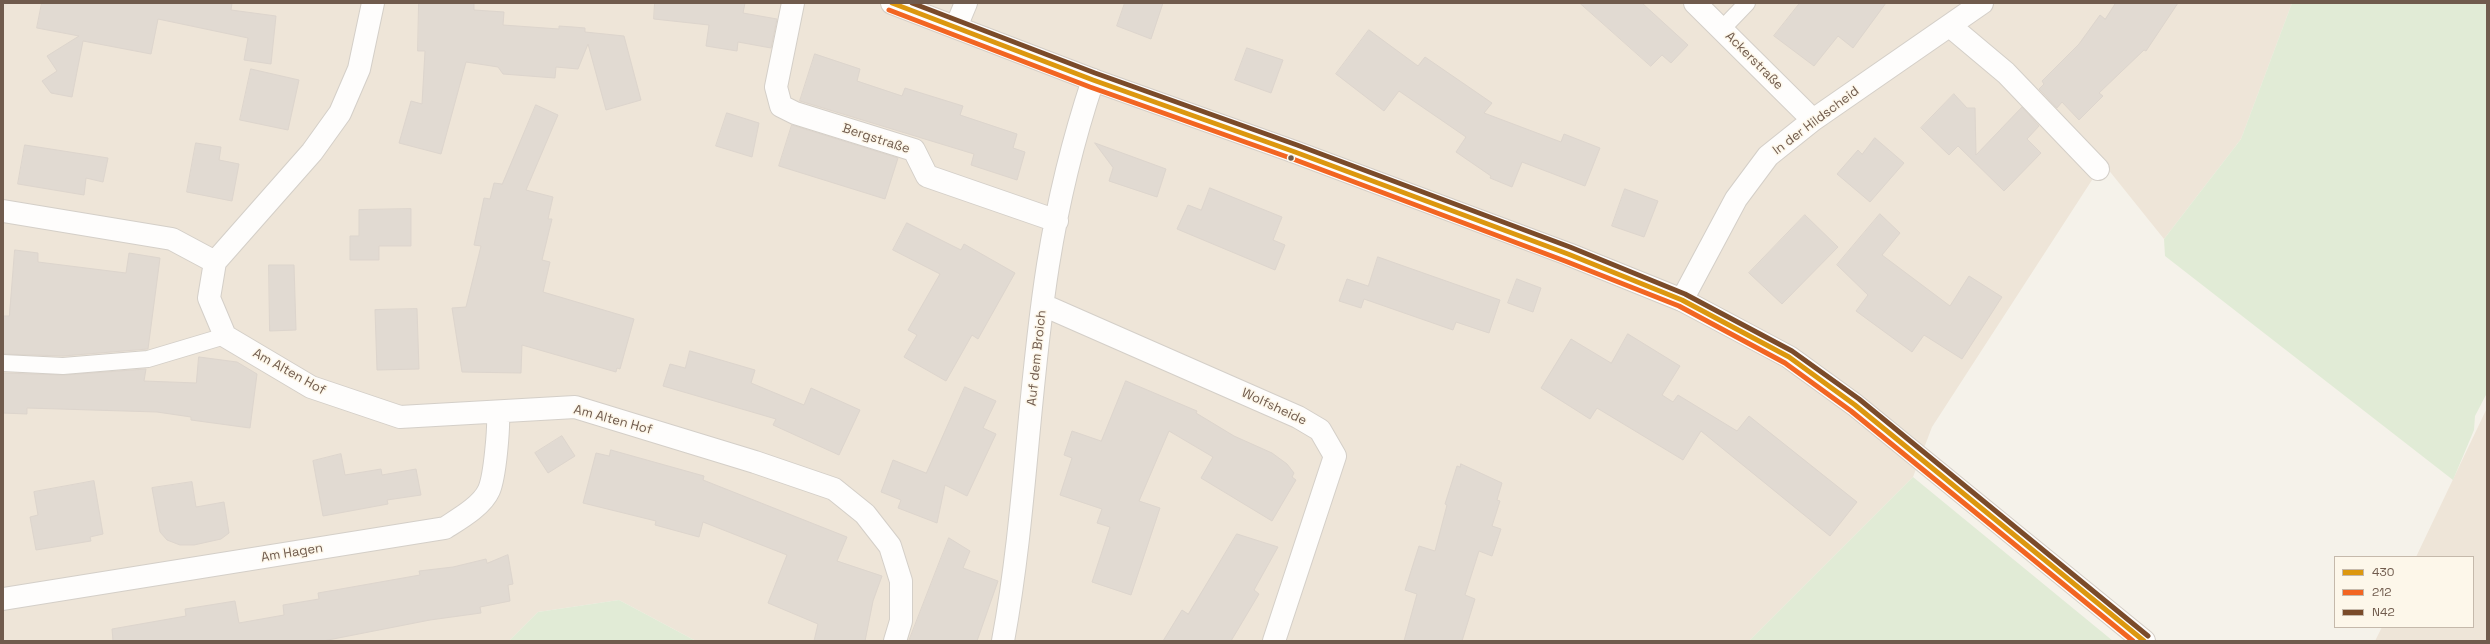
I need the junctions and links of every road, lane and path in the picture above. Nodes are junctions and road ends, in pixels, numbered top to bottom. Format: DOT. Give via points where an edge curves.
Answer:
graph roads {
  1 [pos="373,3"];
  2 [pos="793,3"];
  3 [pos="892,3"];
  4 [pos="966,3"];
  5 [pos="1695,3"];
  6 [pos="1747,3"];
  7 [pos="1982,3"];
  8 [pos="1950,26"];
  9 [pos="956,27"];
  10 [pos="1722,29"];
  11 [pos="1093,80"];
  12 [pos="1813,120"];
  13 [pos="2098,169"];
  14 [pos="3,212"];
  15 [pos="1057,221"];
  16 [pos="215,262"];
  17 [pos="1682,300"];
  18 [pos="1043,305"];
  19 [pos="225,336"];
  20 [pos="3,363"];
  21 [pos="498,412"];
  22 [pos="3,599"];
  23 [pos="895,641"];
  24 [pos="1003,641"];
  25 [pos="1274,641"];
  26 [pos="2144,641"];
  1 -- 16 [label="street" via="359,68 340,113 312,152"];
  2 -- 15 [label="street, Bergstraße" via="776,87 781,106 795,113 914,150 928,176"];
  3 -- 9 [label="street"];
  4 -- 9 [label="street"];
  5 -- 10 [label="street, Ackerstraße"];
  6 -- 10 [label="lane"];
  7 -- 8 [label="street, In der Hildscheid"];
  8 -- 12 [label="street, In der Hildscheid"];
  8 -- 13 [label="street" via="2006,73"];
  9 -- 11 [label="street"];
  10 -- 12 [label="street, Ackerstraße"];
  11 -- 15 [label="street, Auf dem Broich" via="1074,138"];
  11 -- 17 [label="street" via="1344,170 1584,260"];
  12 -- 17 [label="street, In der Hildscheid" via="1768,156 1736,199"];
  14 -- 16 [label="street" via="172,239"];
  15 -- 18 [label="street, Auf dem Broich"];
  16 -- 19 [label="street" via="209,298"];
  17 -- 26 [label="street" via="1789,357 1854,404"];
  18 -- 24 [label="street, Auf dem Broich" via="1014,585"];
  18 -- 25 [label="street, Wolfsheide" via="1298,417 1320,430 1335,456"];
  19 -- 20 [label="lane" via="148,359 63,366"];
  19 -- 21 [label="street, Am Alten Hof" via="311,387 400,417"];
  21 -- 22 [label="street, Am Hagen" via="499,428 489,490 469,514 445,528"];
  21 -- 23 [label="street, Am Alten Hof" via="575,407 762,464 834,489 865,514 890,546 901,581 901,622"];
}
